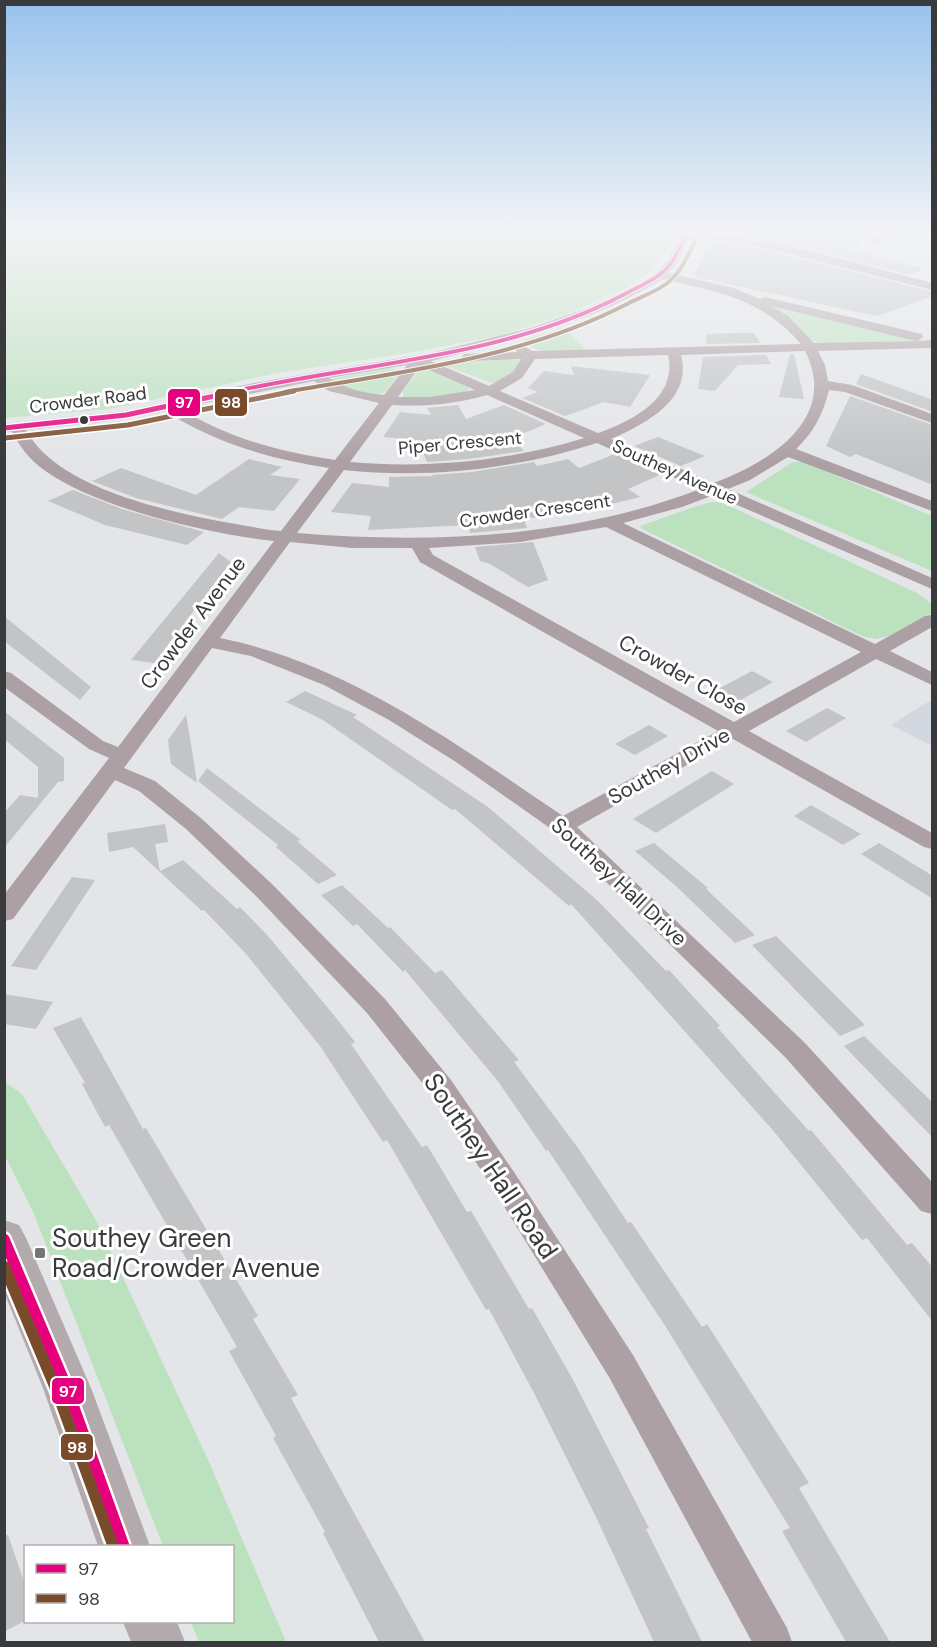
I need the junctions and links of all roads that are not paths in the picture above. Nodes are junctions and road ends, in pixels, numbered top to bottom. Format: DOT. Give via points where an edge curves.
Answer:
graph roads {
  1 [pos="591,311"];
  2 [pos="771,311"];
  3 [pos="806,311"];
  4 [pos="508,338"];
  5 [pos="933,342"];
  6 [pos="811,348"];
  7 [pos="674,352"];
  8 [pos="444,354"];
  9 [pos="530,356"];
  10 [pos="417,360"];
  11 [pos="316,376"];
  12 [pos="824,385"];
  13 [pos="488,390"];
  14 [pos="389,400"];
  15 [pos="169,407"];
  16 [pos="933,419"];
  17 [pos="11,427"];
  18 [pos="597,438"];
  19 [pos="787,451"];
  20 [pos="341,465"];
  21 [pos="714,490"];
  22 [pos="933,506"];
  23 [pos="608,522"];
  24 [pos="285,537"];
  25 [pos="418,543"];
  26 [pos="933,584"];
  27 [pos="933,620"];
  28 [pos="207,641"];
  29 [pos="876,651"];
  30 [pos="4,677"];
  31 [pos="933,679"];
  32 [pos="733,731"];
  33 [pos="117,763"];
  34 [pos="562,826"];
  35 [pos="933,843"];
  36 [pos="4,913"];
  37 [pos="933,1202"];
  38 [pos="4,1238"];
  39 [pos="123,1545"];
  40 [pos="150,1623"];
  41 [pos="158,1642"];
  42 [pos="773,1642"];
  1 -- 4 [label="street, Crowder Road"];
  2 -- 6 [label="street"];
  3 -- 5 [label="street"];
  4 -- 8 [label="street, Crowder Road"];
  4 -- 9 [label="street"];
  5 -- 6 [label="street"];
  6 -- 7 [label="street"];
  6 -- 12 [label="street"];
  7 -- 9 [label="street"];
  7 -- 18 [label="street, Piper Crescent" via="678,365 676,382 665,398 647,414"];
  8 -- 9 [label="street"];
  8 -- 10 [label="street, Crowder Road"];
  9 -- 13 [label="street" via="519,374"];
  10 -- 11 [label="street, Crowder Road"];
  10 -- 13 [label="street, Southey Avenue"];
  10 -- 14 [label="street, Crowder Avenue"];
  11 -- 14 [label="street" via="324,385"];
  11 -- 15 [label="street, Crowder Road"];
  12 -- 16 [label="street" via="847,388"];
  12 -- 19 [label="street, Crowder Crescent" via="820,407 810,426"];
  13 -- 14 [label="street" via="445,400"];
  13 -- 18 [label="street, Southey Avenue"];
  14 -- 20 [label="street, Crowder Avenue"];
  15 -- 17 [label="street, Crowder Road"];
  15 -- 20 [label="street, Piper Crescent" via="205,430 252,448"];
  17 -- 24 [label="street, Crowder Crescent" via="34,454 94,491 208,525"];
  18 -- 20 [label="street, Piper Crescent" via="531,457 481,464 400,468"];
  18 -- 21 [label="street, Southey Avenue"];
  19 -- 21 [label="street, Crowder Crescent" via="745,477"];
  19 -- 22 [label="street"];
  20 -- 24 [label="street, Crowder Avenue"];
  21 -- 23 [label="street, Crowder Crescent"];
  21 -- 26 [label="street, Southey Avenue"];
  23 -- 25 [label="street, Crowder Crescent" via="514,537"];
  23 -- 29 [label="street"];
  24 -- 25 [label="street, Crowder Crescent"];
  24 -- 28 [label="street, Crowder Avenue"];
  25 -- 32 [label="street, Crowder Close" via="426,558"];
  27 -- 29 [label="street, Southey Drive"];
  28 -- 33 [label="street, Crowder Avenue"];
  28 -- 34 [label="street, Southey Hall Drive" via="256,651 331,681 463,758"];
  29 -- 31 [label="street"];
  29 -- 32 [label="street, Southey Drive"];
  30 -- 33 [label="street, Southey Hall Road"];
  32 -- 34 [label="street, Southey Drive"];
  32 -- 35 [label="street, Crowder Close"];
  33 -- 36 [label="street, Crowder Avenue"];
  33 -- 42 [label="street, Southey Hall Road" via="194,824 257,884 376,1006 441,1087 621,1366"];
  34 -- 37 [label="street, Southey Hall Drive" via="795,1050"];
  38 -- 39 [label="street" via="67,1388"];
  40 -- 41 [label="street"];
}
